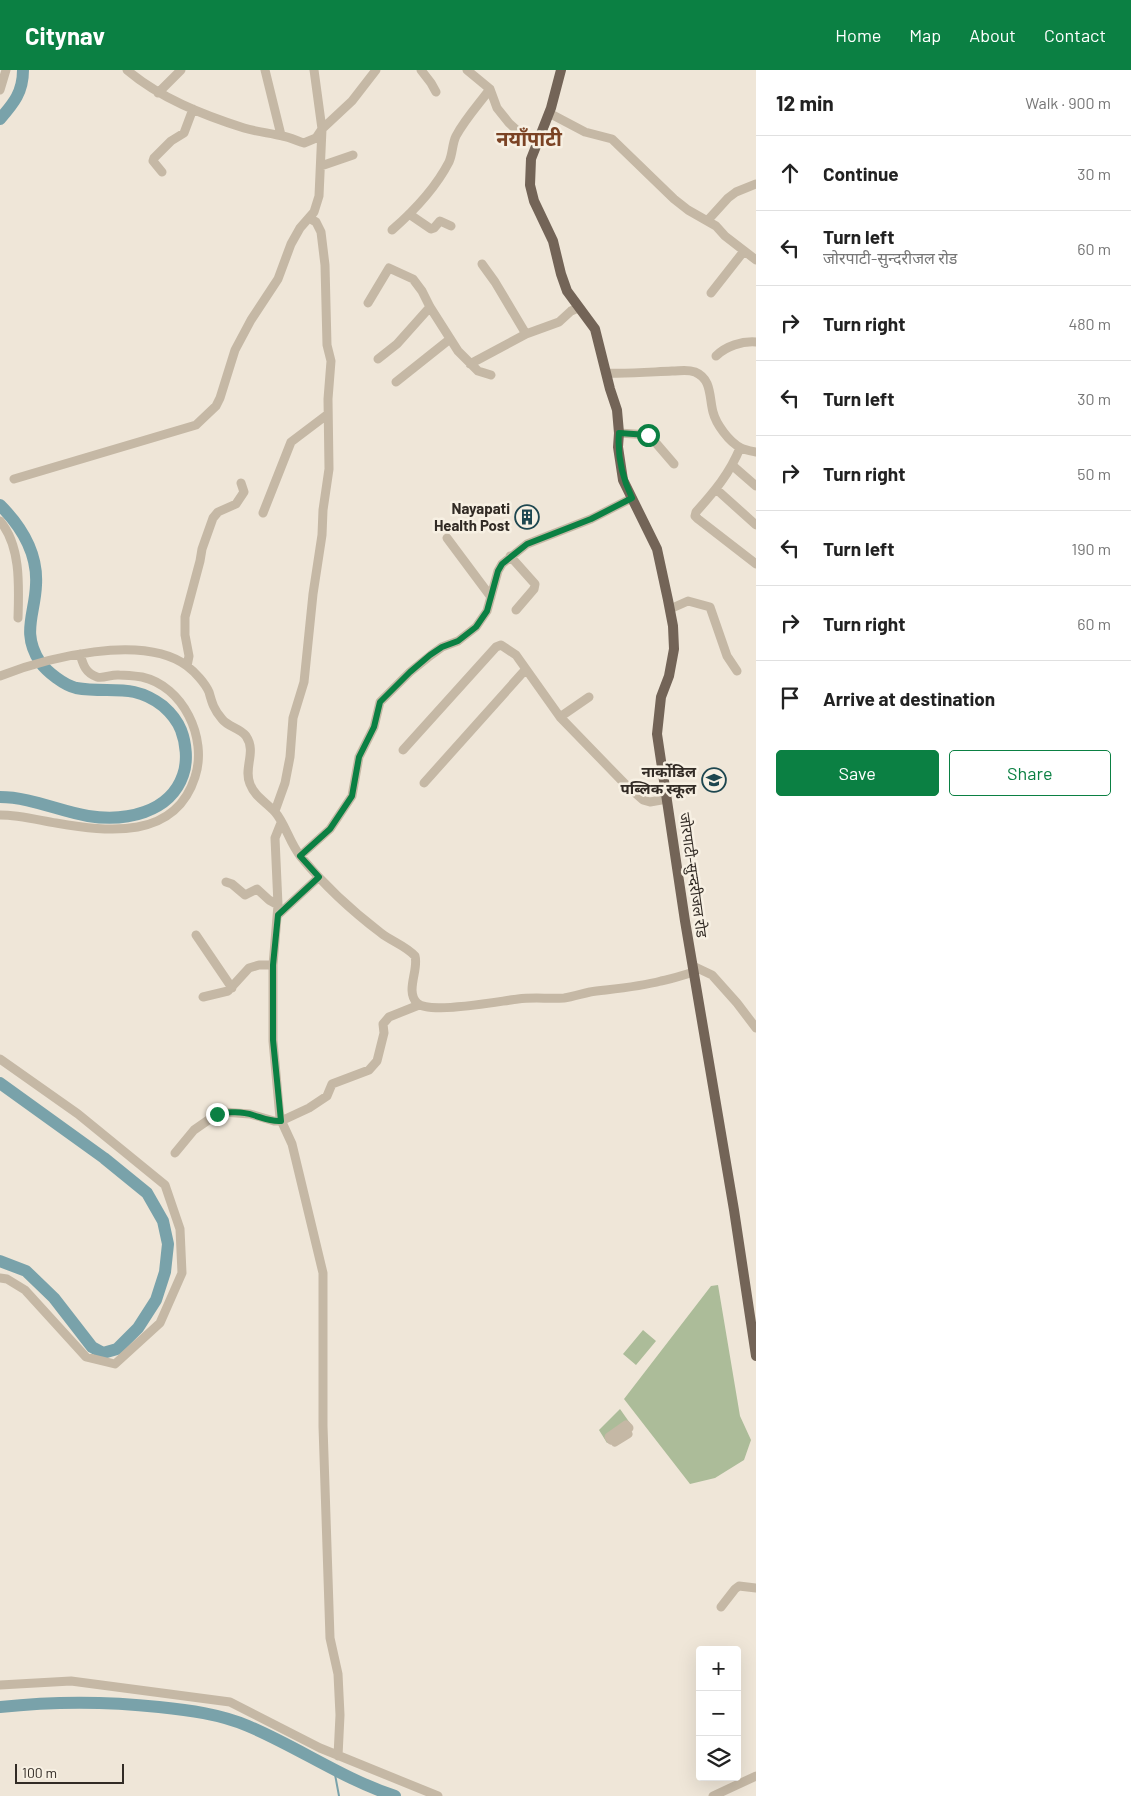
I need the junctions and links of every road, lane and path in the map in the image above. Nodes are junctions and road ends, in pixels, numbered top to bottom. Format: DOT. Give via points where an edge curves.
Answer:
graph roads {
  1 [pos="6,70"];
  2 [pos="127,70"];
  3 [pos="181,70"];
  4 [pos="265,70"];
  5 [pos="314,70"];
  6 [pos="376,70"];
  7 [pos="421,70"];
  8 [pos="467,70"];
  9 [pos="561,70"];
  10 [pos="490,88"];
  11 [pos="0,90"];
  12 [pos="436,92"];
  13 [pos="158,93"];
  14 [pos="193,109"];
  15 [pos="549,113"];
  16 [pos="322,129"];
  17 [pos="281,135"];
  18 [pos="537,142"];
  19 [pos="353,155"];
  20 [pos="321,166"];
  21 [pos="162,172"];
  22 [pos="756,184"];
  23 [pos="409,214"];
  24 [pos="309,218"];
  25 [pos="708,220"];
  26 [pos="451,226"];
  27 [pos="392,230"];
  28 [pos="744,251"];
  29 [pos="756,260"];
  30 [pos="482,264"];
  31 [pos="711,293"];
  32 [pos="368,303"];
  33 [pos="430,307"];
  34 [pos="578,308"];
  35 [pos="526,334"];
  36 [pos="450,339"];
  37 [pos="756,342"];
  38 [pos="716,356"];
  39 [pos="378,359"];
  40 [pos="470,364"];
  41 [pos="606,373"];
  42 [pos="491,375"];
  43 [pos="396,382"];
  44 [pos="328,414"];
  45 [pos="619,433"];
  46 [pos="740,448"];
  47 [pos="756,452"];
  48 [pos="674,464"];
  49 [pos="732,466"];
  50 [pos="14,479"];
  51 [pos="241,483"];
  52 [pos="756,486"];
  53 [pos="716,489"];
  54 [pos="632,498"];
  55 [pos="263,513"];
  56 [pos="0,521"];
  57 [pos="756,525"];
  58 [pos="446,538"];
  59 [pos="510,556"];
  60 [pos="756,564"];
  61 [pos="491,597"];
  62 [pos="670,609"];
  63 [pos="516,610"];
  64 [pos="18,618"];
  65 [pos="80,654"];
  66 [pos="187,666"];
  67 [pos="526,669"];
  68 [pos="737,671"];
  69 [pos="0,676"];
  70 [pos="589,696"];
  71 [pos="560,717"];
  72 [pos="403,750"];
  73 [pos="424,783"];
  74 [pos="668,799"];
  75 [pos="275,812"];
  76 [pos="0,815"];
  77 [pos="281,823"];
  78 [pos="300,856"];
  79 [pos="319,877"];
  80 [pos="226,882"];
  81 [pos="278,905"];
  82 [pos="278,915"];
  83 [pos="196,935"];
  84 [pos="273,965"];
  85 [pos="693,969"];
  86 [pos="232,988"];
  87 [pos="203,997"];
  88 [pos="419,1005"];
  89 [pos="756,1028"];
  90 [pos="0,1058"];
  91 [pos="281,1121"];
  92 [pos="175,1153"];
  93 [pos="0,1278"];
  94 [pos="756,1356"];
  95 [pos="756,1588"];
  96 [pos="721,1608"];
  97 [pos="0,1685"];
  98 [pos="338,1756"];
  99 [pos="756,1776"];
  100 [pos="438,1796"];
  101 [pos="714,1796"];
  1 -- 11 [label="street"];
  2 -- 13 [label="street"];
  3 -- 13 [label="street"];
  4 -- 17 [label="street"];
  5 -- 16 [label="street"];
  6 -- 16 [label="street" via="352,101"];
  7 -- 12 [label="street"];
  8 -- 10 [label="street"];
  9 -- 15 [label="main road, जोरपाटी-सुन्दरीजल रोड"];
  10 -- 18 [label="street" via="496,108 509,123"];
  10 -- 23 [label="street" via="455,138 453,152 437,182"];
  13 -- 14 [label="street"];
  14 -- 17 [label="street" via="244,128"];
  14 -- 21 [label="street" via="184,133 154,158 153,162"];
  15 -- 18 [label="main road, जोरपाटी-सुन्दरीजल रोड"];
  15 -- 25 [label="street" via="585,132 612,139 674,199"];
  16 -- 17 [label="street" via="316,138 304,143"];
  16 -- 20 [label="street"];
  18 -- 34 [label="main road, जोरपाटी-सुन्दरीजल रोड" via="531,159 530,185 551,236 567,291"];
  19 -- 20 [label="street"];
  20 -- 24 [label="street" via="319,196"];
  22 -- 25 [label="street" via="728,198"];
  23 -- 26 [label="street" via="431,229 440,221"];
  23 -- 27 [label="street"];
  24 -- 44 [label="street" via="316,222 321,232 325,265 327,345 331,361"];
  24 -- 50 [label="street" via="291,244 282,272 235,350 220,398 205,418 196,425"];
  25 -- 28 [label="street"];
  28 -- 29 [label="street"];
  28 -- 31 [label="street"];
  30 -- 35 [label="street"];
  32 -- 33 [label="street" via="389,268 413,279"];
  33 -- 36 [label="street"];
  33 -- 39 [label="street" via="397,344"];
  34 -- 35 [label="street" via="559,322"];
  34 -- 41 [label="main road, जोरपाटी-सुन्दरीजल रोड" via="595,329"];
  35 -- 40 [label="street"];
  36 -- 40 [label="street"];
  36 -- 43 [label="street"];
  37 -- 38 [label="street" via="742,342"];
  40 -- 42 [label="street"];
  41 -- 45 [label="main road, जोरपाटी-सुन्दरीजल रोड" via="617,410"];
  41 -- 46 [label="street" via="686,370 698,374 710,390 716,421"];
  44 -- 55 [label="street" via="291,442"];
  44 -- 75 [label="street" via="329,469 306,669 293,718 285,783"];
  45 -- 48 [label="street" via="648,435"];
  45 -- 54 [label="main road, जोरपाटी-सुन्दरीजल रोड" via="623,480"];
  46 -- 47 [label="street"];
  46 -- 49 [label="street"];
  49 -- 52 [label="street"];
  49 -- 53 [label="street"];
  51 -- 66 [label="street" via="244,492 236,504 218,512 213,518 202,548 185,617"];
  53 -- 57 [label="street"];
  53 -- 60 [label="street" via="696,516"];
  54 -- 59 [label="street" via="591,519 527,544"];
  54 -- 62 [label="main road, जोरपाटी-सुन्दरीजल रोड" via="657,549"];
  56 -- 64 [label="street" via="14,548"];
  58 -- 61 [label="street"];
  59 -- 61 [label="street" via="498,571"];
  59 -- 63 [label="street" via="535,584"];
  61 -- 78 [label="street" via="487,611 476,627 458,641 430,655 380,702 374,727 359,757 352,796 330,829"];
  62 -- 68 [label="street" via="688,601 710,607 727,656"];
  62 -- 74 [label="main road, जोरपाटी-सुन्दरीजल रोड" via="674,649 661,697 657,734"];
  65 -- 66 [label="street" via="145,651"];
  65 -- 69 [label="street" via="23,667"];
  65 -- 76 [label="street" via="84,667 98,678 118,674 143,678 166,690 182,704 192,722 197,742 196,776 191,788 174,812 140,828 107,829"];
  66 -- 75 [label="street" via="204,684 220,718 246,737 251,752 247,774 249,783 259,798"];
  67 -- 71 [label="street"];
  67 -- 72 [label="street" via="511,650 498,645"];
  67 -- 73 [label="street"];
  70 -- 71 [label="street"];
  71 -- 74 [label="street" via="644,800"];
  74 -- 85 [label="main road, जोरपाटी-सुन्दरीजल रोड"];
  75 -- 77 [label="street"];
  77 -- 78 [label="street"];
  77 -- 81 [label="street" via="275,838"];
  78 -- 79 [label="street"];
  79 -- 82 [label="street"];
  79 -- 88 [label="street" via="380,933 415,956 412,988"];
  80 -- 81 [label="street" via="246,894 257,889"];
  81 -- 82 [label="street"];
  82 -- 84 [label="street"];
  83 -- 86 [label="street"];
  84 -- 86 [label="street" via="249,968"];
  84 -- 91 [label="street" via="273,1040"];
  85 -- 88 [label="street" via="660,982 564,998 427,1008"];
  85 -- 89 [label="street" via="712,975"];
  85 -- 94 [label="main road, जोरपाटी-सुन्दरीजल रोड"];
  86 -- 87 [label="street"];
  88 -- 91 [label="street" via="389,1017 383,1024 377,1061 369,1070 332,1084 327,1096"];
  90 -- 93 [label="street" via="78,1114 165,1185 180,1228 182,1273 160,1323 115,1364 86,1357 25,1290"];
  91 -- 92 [label="street" via="223,1112 194,1130"];
  91 -- 98 [label="street" via="292,1144 323,1273 323,1426 330,1638 338,1674 340,1715"];
  95 -- 96 [label="street" via="740,1586 734,1589"];
  97 -- 98 [label="street" via="71,1681 230,1702"];
  98 -- 100 [label="street"];
  99 -- 101 [label="street"];
}
